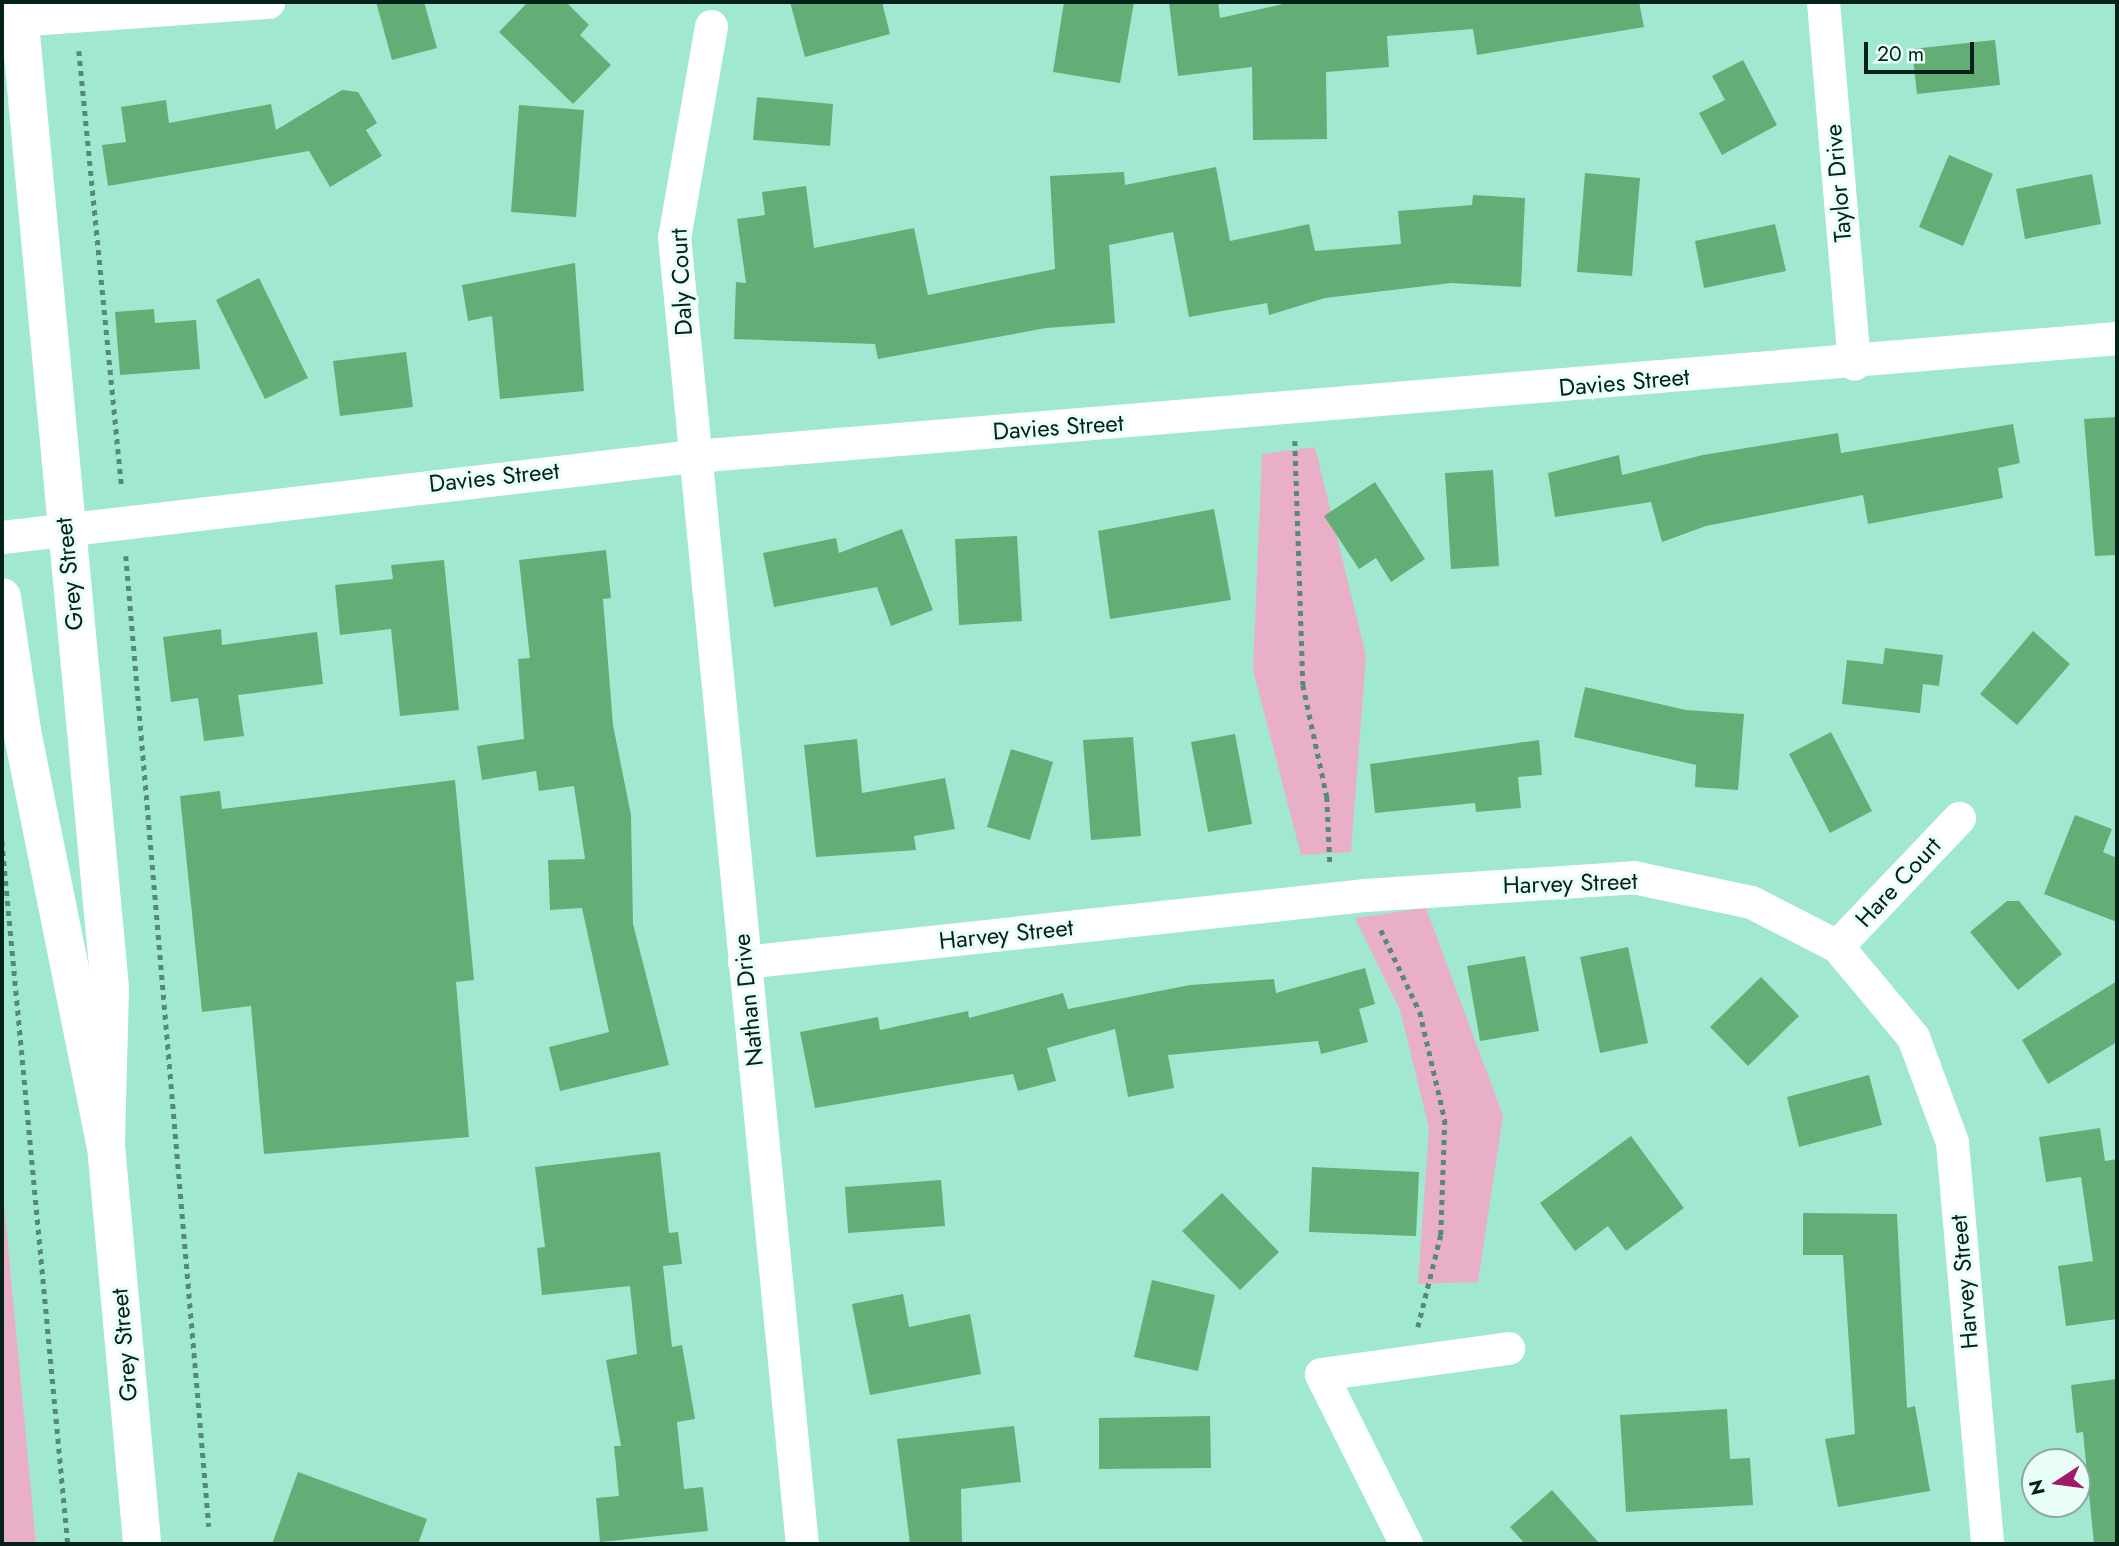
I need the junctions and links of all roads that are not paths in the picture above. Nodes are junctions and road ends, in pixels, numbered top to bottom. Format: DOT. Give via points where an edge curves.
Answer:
graph roads {
  1 [pos="268,2"];
  2 [pos="1822,2"];
  3 [pos="13,14"];
  4 [pos="711,26"];
  5 [pos="2117,338"];
  6 [pos="1854,364"];
  7 [pos="694,456"];
  8 [pos="64,524"];
  9 [pos="2,537"];
  10 [pos="2,597"];
  11 [pos="1959,818"];
  12 [pos="1838,946"];
  13 [pos="744,962"];
  14 [pos="106,1146"];
  15 [pos="1508,1348"];
  16 [pos="142,1544"];
  17 [pos="802,1544"];
  18 [pos="1406,1544"];
  19 [pos="1987,1544"];
  1 -- 3 [label="street" via="76,18"];
  2 -- 6 [label="street, Taylor Drive"];
  3 -- 8 [label="street, Grey Street"];
  4 -- 7 [label="street, Daly Court" via="674,237"];
  5 -- 6 [label="street, Davies Street"];
  6 -- 7 [label="street, Davies Street"];
  7 -- 8 [label="street, Davies Street"];
  7 -- 13 [label="street, Nathan Drive"];
  8 -- 9 [label="street, Davies Street"];
  8 -- 14 [label="street, Grey Street" via="110,989"];
  10 -- 14 [label="street, Grey Street"];
  11 -- 12 [label="street, Hare Court"];
  12 -- 13 [label="street, Harvey Street" via="1751,902 1633,877 1352,896"];
  12 -- 19 [label="street, Harvey Street" via="1913,1037 1952,1142"];
  13 -- 17 [label="street, Nathan Drive"];
  14 -- 16 [label="street, Grey Street"];
  15 -- 18 [label="street" via="1321,1374"];
}
